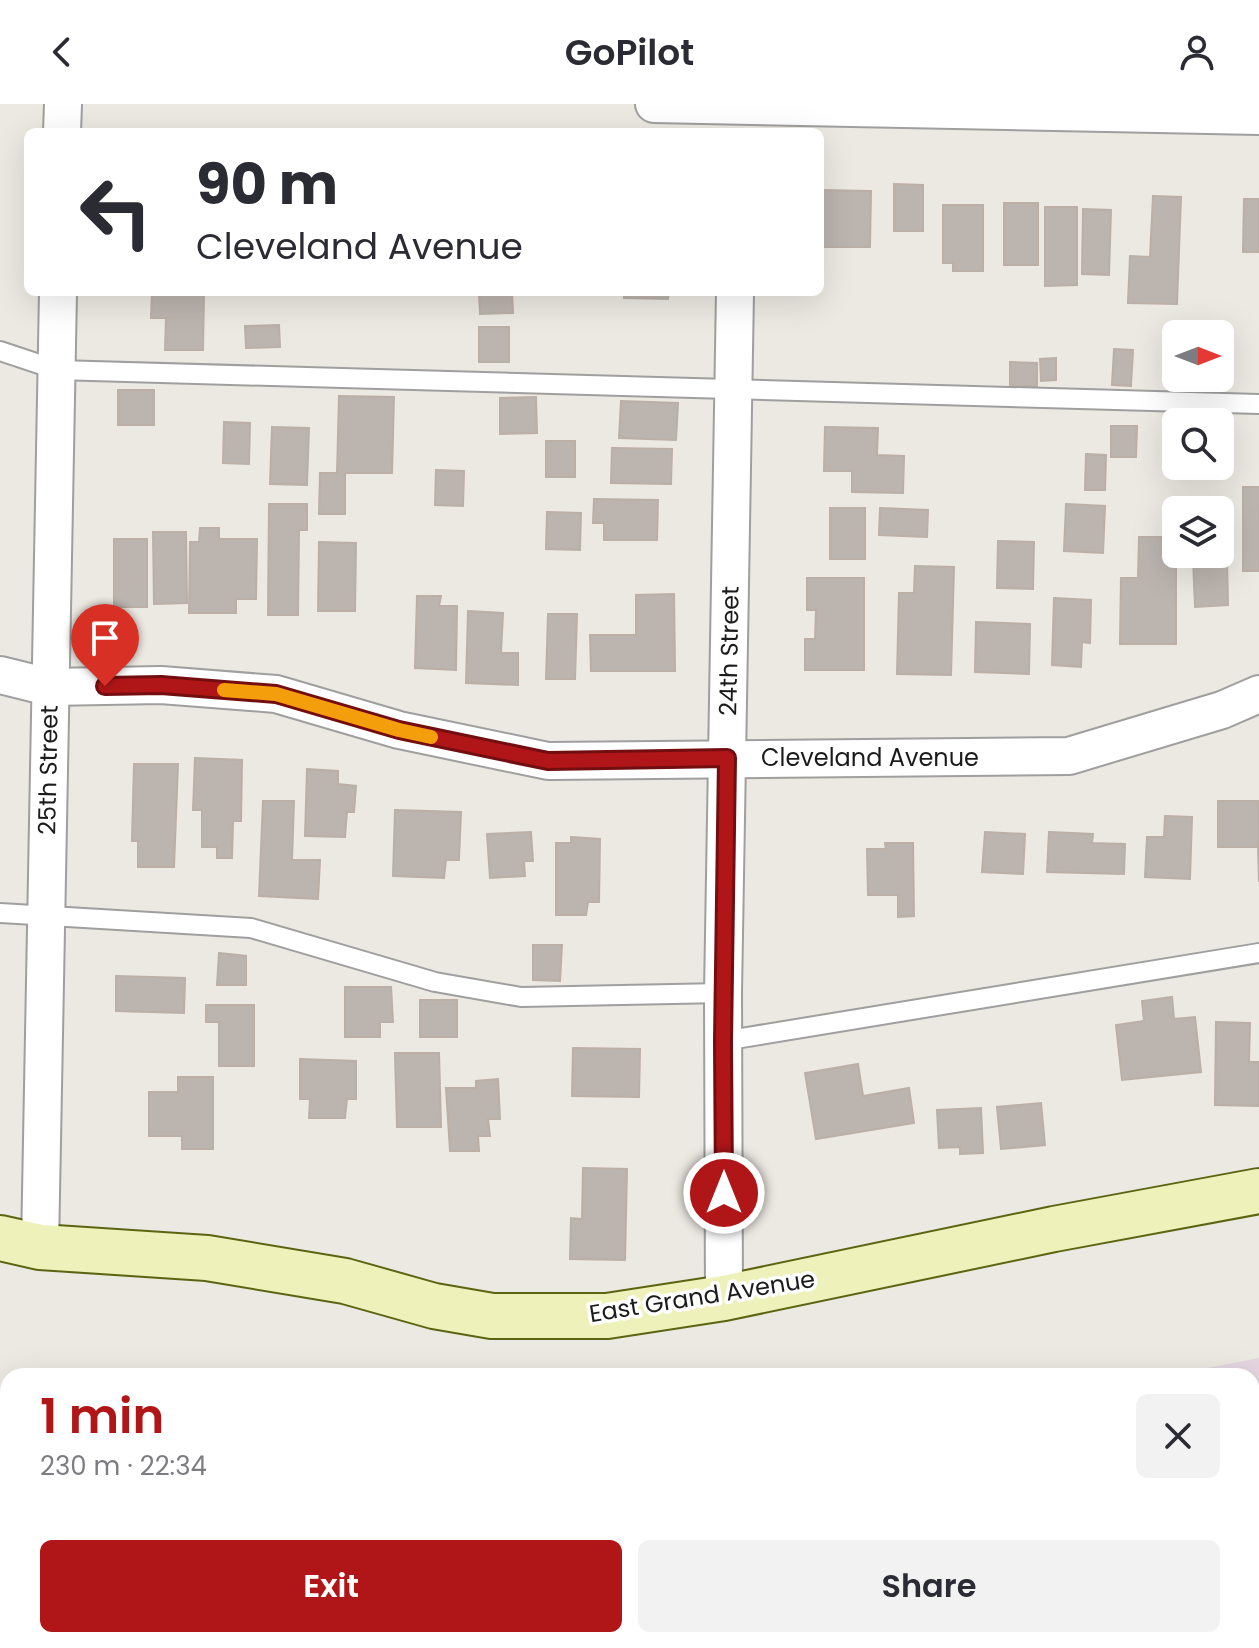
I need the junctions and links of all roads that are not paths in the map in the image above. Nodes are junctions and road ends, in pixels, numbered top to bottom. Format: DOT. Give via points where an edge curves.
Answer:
graph roads {
  1 [pos="63,104"];
  2 [pos="654,104"];
  3 [pos="1259,116"];
  4 [pos="738,119"];
  5 [pos="62,128"];
  6 [pos="58,296"];
  7 [pos="735,296"];
  8 [pos="0,351"];
  9 [pos="57,370"];
  10 [pos="733,387"];
  11 [pos="1259,404"];
  12 [pos="0,675"];
  13 [pos="49,687"];
  14 [pos="1259,694"];
  15 [pos="727,758"];
  16 [pos="0,913"];
  17 [pos="45,915"];
  18 [pos="1259,953"];
  19 [pos="723,993"];
  20 [pos="723,1041"];
  21 [pos="1259,1191"];
  22 [pos="20,1243"];
  23 [pos="724,1298"];
  1 -- 5 [label="street"];
  2 -- 4 [label="street"];
  3 -- 4 [label="street"];
  6 -- 9 [label="street, 25th Street"];
  7 -- 10 [label="street, 24th Street"];
  8 -- 9 [label="lane"];
  9 -- 10 [label="lane"];
  9 -- 13 [label="street, 25th Street"];
  10 -- 11 [label="lane"];
  10 -- 15 [label="street, 24th Street"];
  12 -- 13 [label="street, Cleveland Avenue"];
  13 -- 15 [label="street, Cleveland Avenue" via="161,685 276,694 399,730 548,761"];
  13 -- 17 [label="street, 25th Street"];
  14 -- 15 [label="street, Cleveland Avenue" via="1069,756"];
  15 -- 19 [label="street, 24th Street"];
  16 -- 17 [label="lane"];
  17 -- 19 [label="lane" via="251,928 435,982 521,997"];
  17 -- 22 [label="street, 25th Street"];
  18 -- 20 [label="lane"];
  19 -- 20 [label="street, 24th Street"];
  20 -- 23 [label="street, 24th Street"];
  21 -- 23 [label="main road, East Grand Avenue"];
  22 -- 23 [label="main road, East Grand Avenue" via="207,1258 345,1281 492,1316 607,1316"];
}
